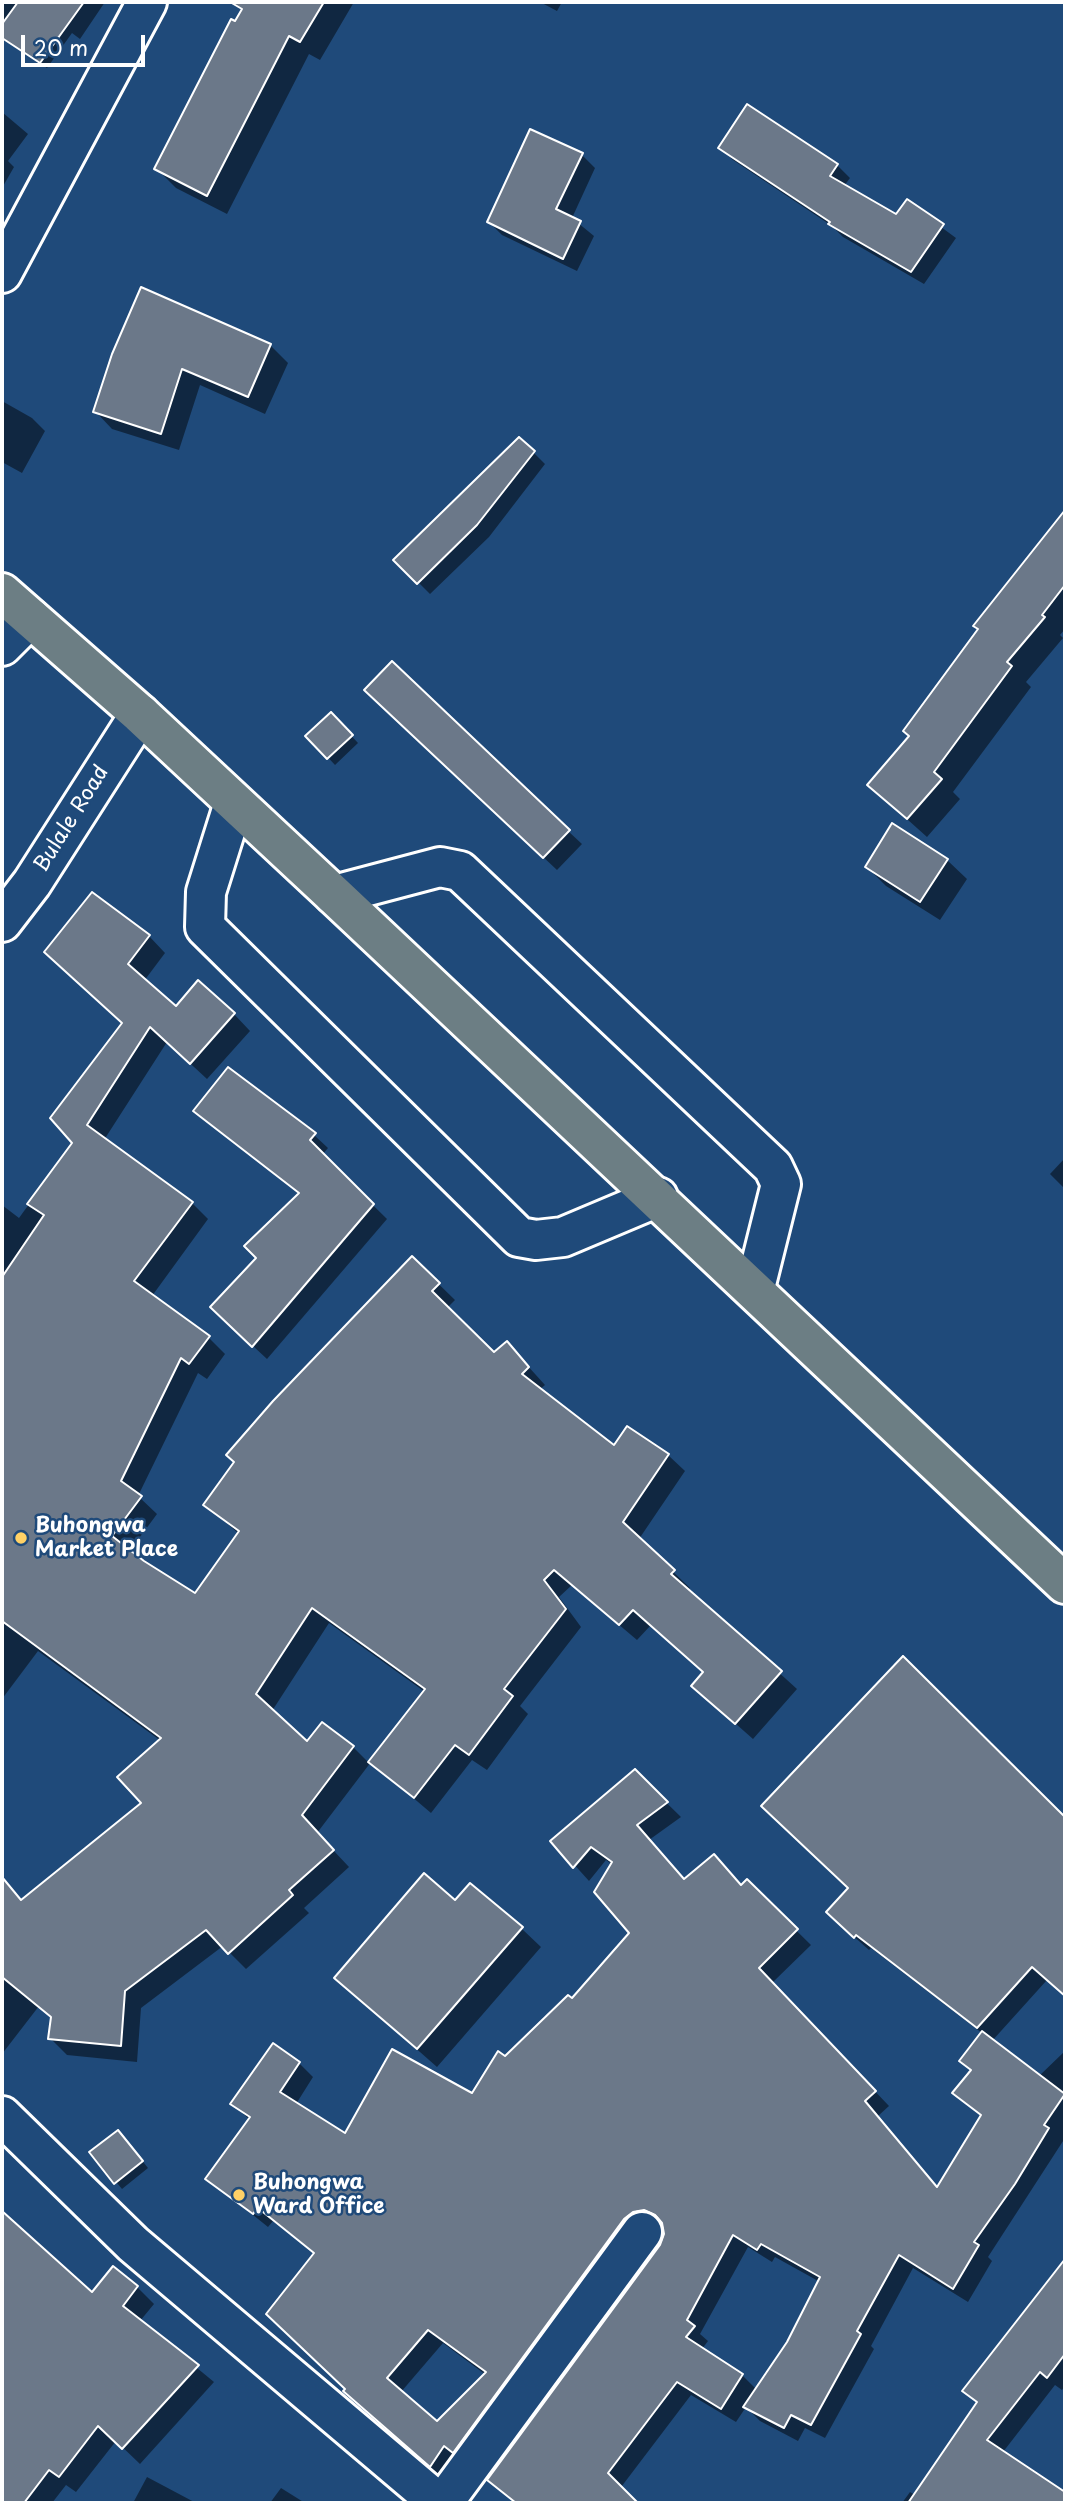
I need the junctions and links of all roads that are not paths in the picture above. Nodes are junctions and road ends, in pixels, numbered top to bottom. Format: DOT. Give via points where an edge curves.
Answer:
graph roads {
  1 [pos="147,2"];
  2 [pos="2,273"];
  3 [pos="16,605"];
  4 [pos="2,646"];
  5 [pos="140,714"];
  6 [pos="234,803"];
  7 [pos="334,895"];
  8 [pos="2,922"];
  9 [pos="658,1197"];
  10 [pos="755,1288"];
  11 [pos="1065,1584"];
  12 [pos="2,2116"];
  13 [pos="642,2232"];
  14 [pos="441,2503"];
  1 -- 2 [label="street"];
  3 -- 4 [label="street"];
  3 -- 5 [label="highway"];
  5 -- 6 [label="highway"];
  5 -- 8 [label="street, Bulale Road"];
  6 -- 7 [label="highway"];
  6 -- 9 [label="street" via="206,892 205,928 519,1237 563,1237"];
  7 -- 9 [label="highway"];
  7 -- 10 [label="street" via="440,867 460,871 773,1167 781,1184"];
  9 -- 10 [label="highway"];
  10 -- 11 [label="highway"];
  12 -- 14 [label="street" via="133,2244"];
  13 -- 14 [label="street"];
}
